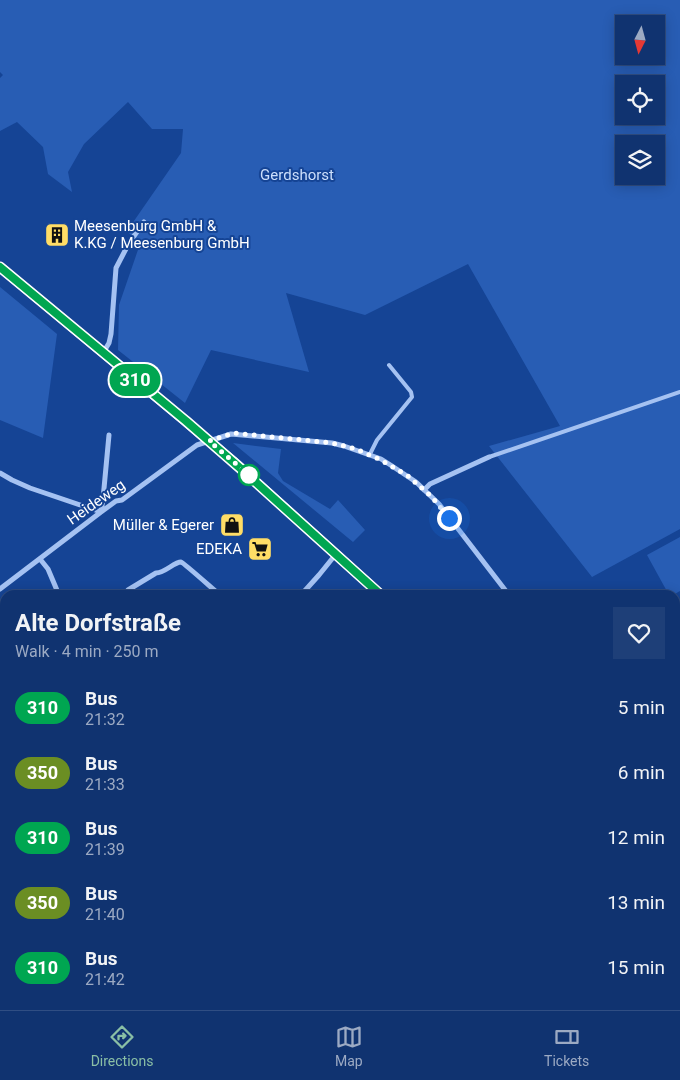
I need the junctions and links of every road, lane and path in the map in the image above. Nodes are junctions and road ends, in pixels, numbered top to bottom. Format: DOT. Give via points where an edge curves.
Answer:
graph roads {
  1 [pos="144,222"];
  2 [pos="0,267"];
  3 [pos="103,353"];
  4 [pos="389,365"];
  5 [pos="680,392"];
  6 [pos="109,435"];
  7 [pos="209,441"];
  8 [pos="370,454"];
  9 [pos="489,457"];
  10 [pos="0,473"];
  11 [pos="424,490"];
  12 [pos="101,512"];
  13 [pos="336,554"];
  14 [pos="40,559"];
  15 [pos="0,589"];
  16 [pos="56,590"];
  17 [pos="128,590"];
  18 [pos="214,590"];
  19 [pos="306,590"];
  20 [pos="376,590"];
  21 [pos="505,590"];
  1 -- 3 [label="street" via="116,268 111,334"];
  2 -- 3 [label="street"];
  3 -- 7 [label="street"];
  4 -- 8 [label="lane" via="412,392 412,397 377,440"];
  5 -- 9 [label="lane"];
  6 -- 12 [label="street"];
  7 -- 8 [label="street, Heideweg" via="234,433 332,443"];
  7 -- 12 [label="street, Heideweg" via="198,445"];
  7 -- 13 [label="street"];
  8 -- 11 [label="street, Heideweg" via="396,468"];
  9 -- 11 [label="street" via="430,484"];
  10 -- 12 [label="street" via="30,488"];
  11 -- 21 [label="street, Heideweg" via="439,504"];
  12 -- 14 [label="street, Heideweg"];
  13 -- 19 [label="street"];
  13 -- 20 [label="street"];
  14 -- 15 [label="street, Heideweg"];
  14 -- 16 [label="street"];
  17 -- 18 [label="street" via="179,562"];
}
